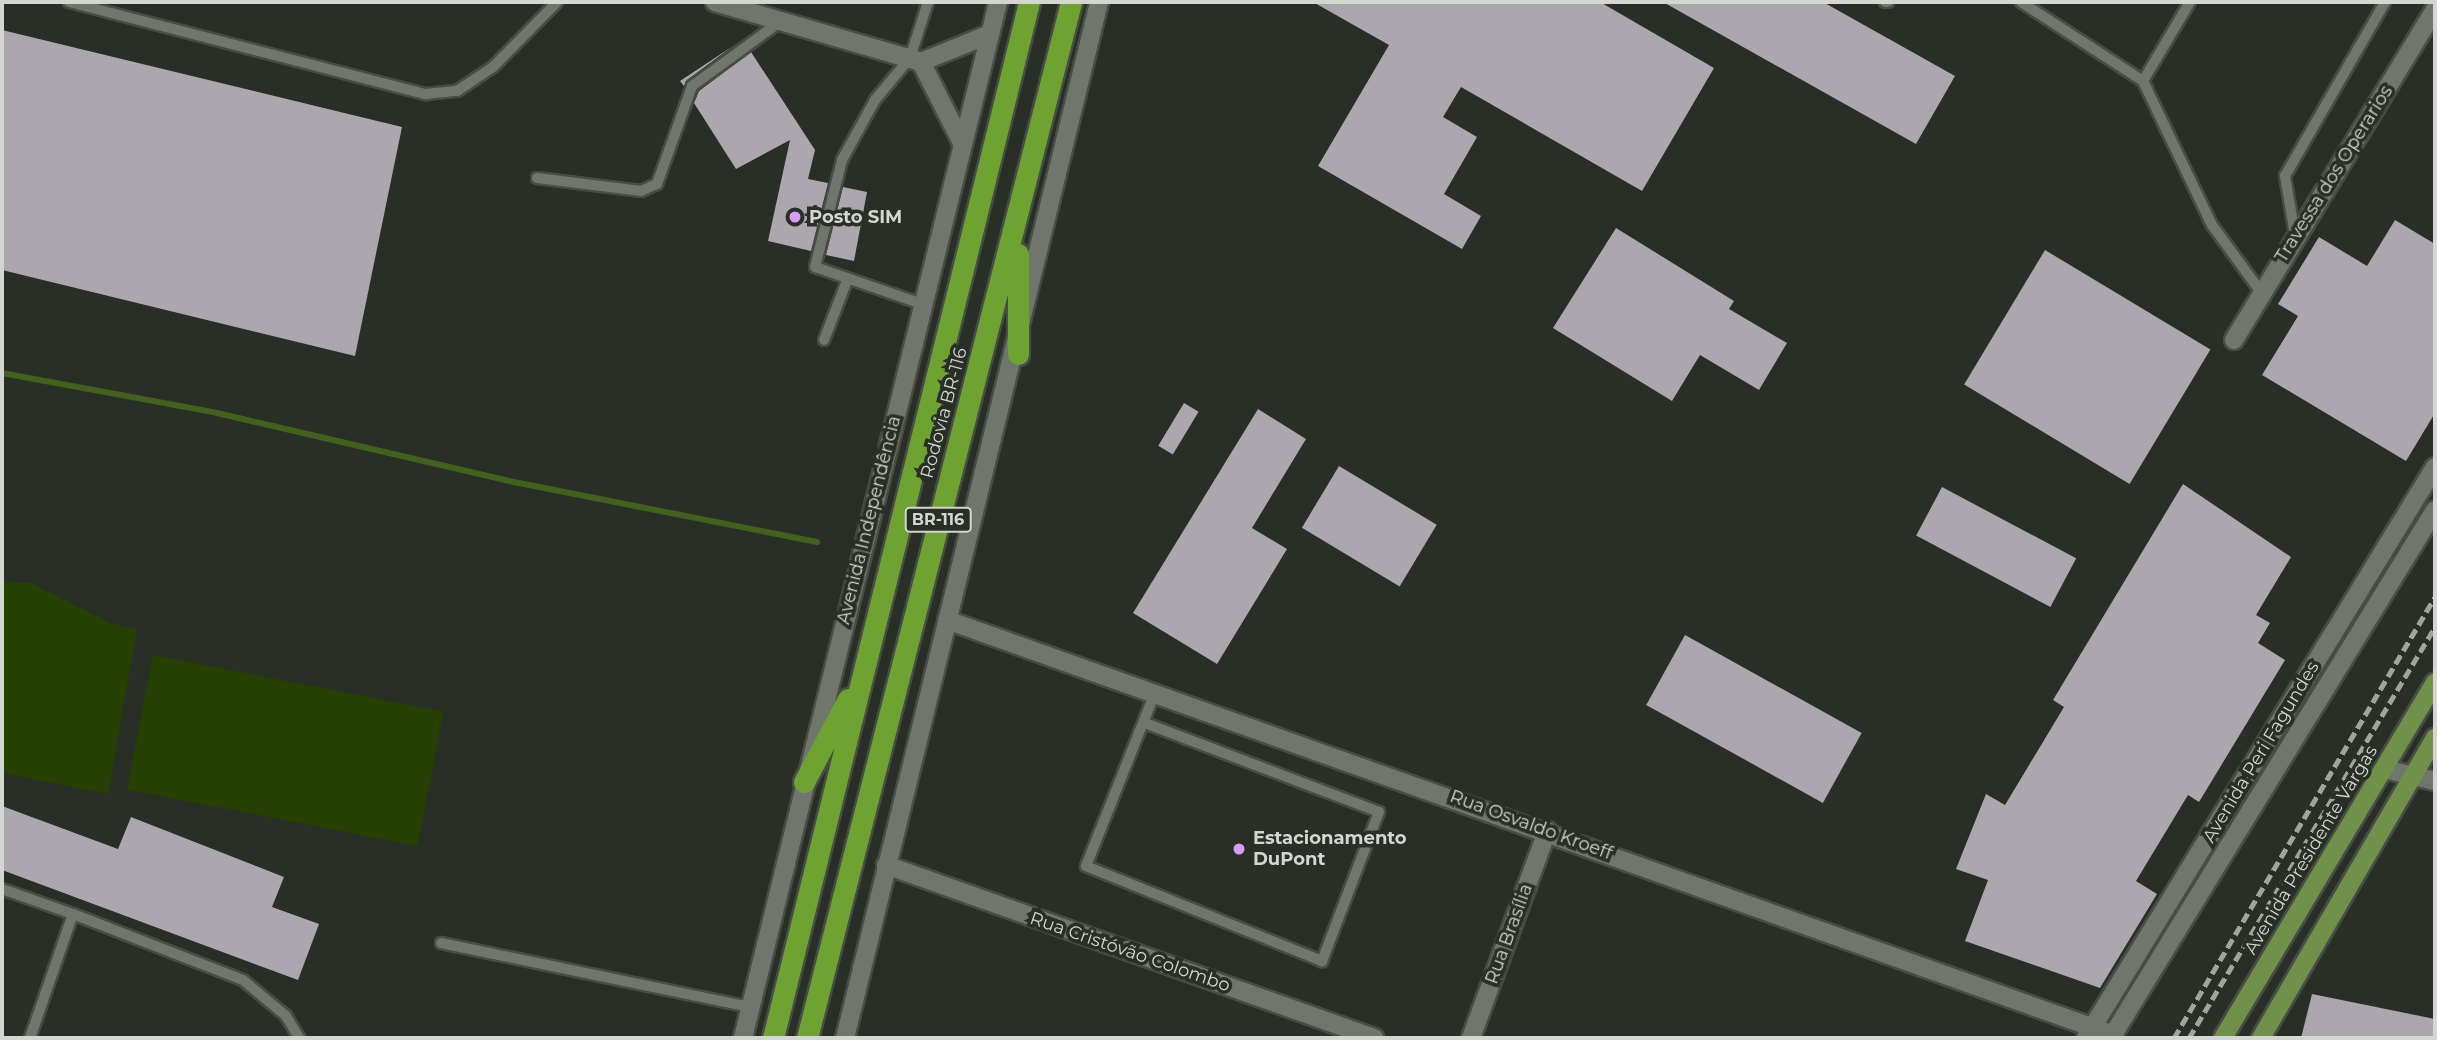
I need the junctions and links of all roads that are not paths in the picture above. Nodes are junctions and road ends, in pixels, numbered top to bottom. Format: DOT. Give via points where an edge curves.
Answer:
graph roads {
  1 [pos="69,2"];
  2 [pos="557,2"];
  3 [pos="715,2"];
  4 [pos="928,2"];
  5 [pos="998,2"];
  6 [pos="1029,2"];
  7 [pos="1071,2"];
  8 [pos="1099,2"];
  9 [pos="2021,2"];
  10 [pos="2190,2"];
  11 [pos="2385,2"];
  12 [pos="2435,9"];
  13 [pos="781,21"];
  14 [pos="990,34"];
  15 [pos="916,60"];
  16 [pos="2143,81"];
  17 [pos="962,143"];
  18 [pos="537,178"];
  19 [pos="1018,225"];
  20 [pos="2295,235"];
  21 [pos="848,278"];
  22 [pos="2261,292"];
  23 [pos="922,304"];
  24 [pos="824,340"];
  25 [pos="2234,340"];
  26 [pos="1018,354"];
  27 [pos="2435,467"];
  28 [pos="2435,510"];
  29 [pos="947,620"];
  30 [pos="2312,669"];
  31 [pos="864,670"];
  32 [pos="2332,681"];
  33 [pos="2435,682"];
  34 [pos="1156,690"];
  35 [pos="1144,723"];
  36 [pos="2435,738"];
  37 [pos="2384,769"];
  38 [pos="2412,776"];
  39 [pos="2435,781"];
  40 [pos="804,782"];
  41 [pos="1547,831"];
  42 [pos="886,866"];
  43 [pos="2,889"];
  44 [pos="73,914"];
  45 [pos="441,943"];
  46 [pos="751,1007"];
  47 [pos="2090,1032"];
  48 [pos="2112,1036"];
  49 [pos="30,1038"];
  50 [pos="299,1038"];
  51 [pos="743,1038"];
  52 [pos="774,1038"];
  53 [pos="807,1038"];
  54 [pos="845,1038"];
  55 [pos="1374,1038"];
  56 [pos="1471,1038"];
  57 [pos="2223,1038"];
  58 [pos="2261,1038"];
  1 -- 2 [label="lane" via="426,93 457,91 493,67"];
  3 -- 13 [label="main road"];
  4 -- 15 [label="lane"];
  5 -- 14 [label="main road, Avenida Independência"];
  6 -- 31 [label="highway, Rodovia BR-116 / BR-116"];
  7 -- 19 [label="highway, Rodovia BR-116 / BR-116"];
  8 -- 26 [label="main road"];
  9 -- 16 [label="lane"];
  10 -- 16 [label="lane"];
  11 -- 20 [label="lane" via="2285,176"];
  12 -- 20 [label="main road, Travessa dos Operarios"];
  13 -- 15 [label="main road"];
  13 -- 18 [label="lane" via="692,86 657,184 641,191"];
  14 -- 15 [label="main road"];
  14 -- 17 [label="main road, Avenida Independência"];
  15 -- 17 [label="main road"];
  15 -- 21 [label="lane" via="875,100 842,160 815,267"];
  16 -- 22 [label="lane" via="2206,215"];
  17 -- 23 [label="main road, Avenida Independência"];
  19 -- 26 [label="highway"];
  19 -- 53 [label="highway, Rodovia BR-116 / BR-116" via="883,725"];
  20 -- 22 [label="main road, Travessa dos Operarios"];
  21 -- 23 [label="lane"];
  21 -- 24 [label="lane"];
  22 -- 25 [label="main road, Travessa dos Operarios"];
  23 -- 40 [label="main road, Avenida Independência"];
  26 -- 29 [label="main road"];
  27 -- 30 [label="main road, Avenida Peri Fagundes"];
  28 -- 32 [label="main road, Avenida Peri Fagundes"];
  29 -- 34 [label="main road, Rua Osvaldo Kroeff"];
  29 -- 42 [label="main road"];
  30 -- 32 [label="main road"];
  30 -- 47 [label="main road, Avenida Peri Fagundes"];
  31 -- 40 [label="highway"];
  31 -- 52 [label="highway, Rodovia BR-116 / BR-116"];
  32 -- 48 [label="main road, Avenida Peri Fagundes"];
  33 -- 37 [label="main road, Avenida Presidente Vargas"];
  34 -- 35 [label="lane"];
  34 -- 41 [label="main road, Rua Osvaldo Kroeff"];
  35 -- 35 [label="lane" via="1379,811 1322,961 1086,866"];
  36 -- 38 [label="main road"];
  37 -- 38 [label="main road"];
  37 -- 57 [label="main road, Avenida Presidente Vargas"];
  38 -- 39 [label="main road"];
  38 -- 58 [label="main road"];
  40 -- 46 [label="main road, Avenida Independência"];
  41 -- 47 [label="main road, Rua Osvaldo Kroeff"];
  41 -- 56 [label="main road, Rua Brasília"];
  42 -- 54 [label="main road"];
  42 -- 55 [label="main road, Rua Cristóvão Colombo"];
  43 -- 44 [label="lane"];
  44 -- 49 [label="lane"];
  44 -- 50 [label="lane" via="243,979 286,1016"];
  45 -- 46 [label="lane"];
  46 -- 51 [label="main road, Avenida Independência"];
  47 -- 48 [label="main road, Rua Osvaldo Kroeff"];
}
